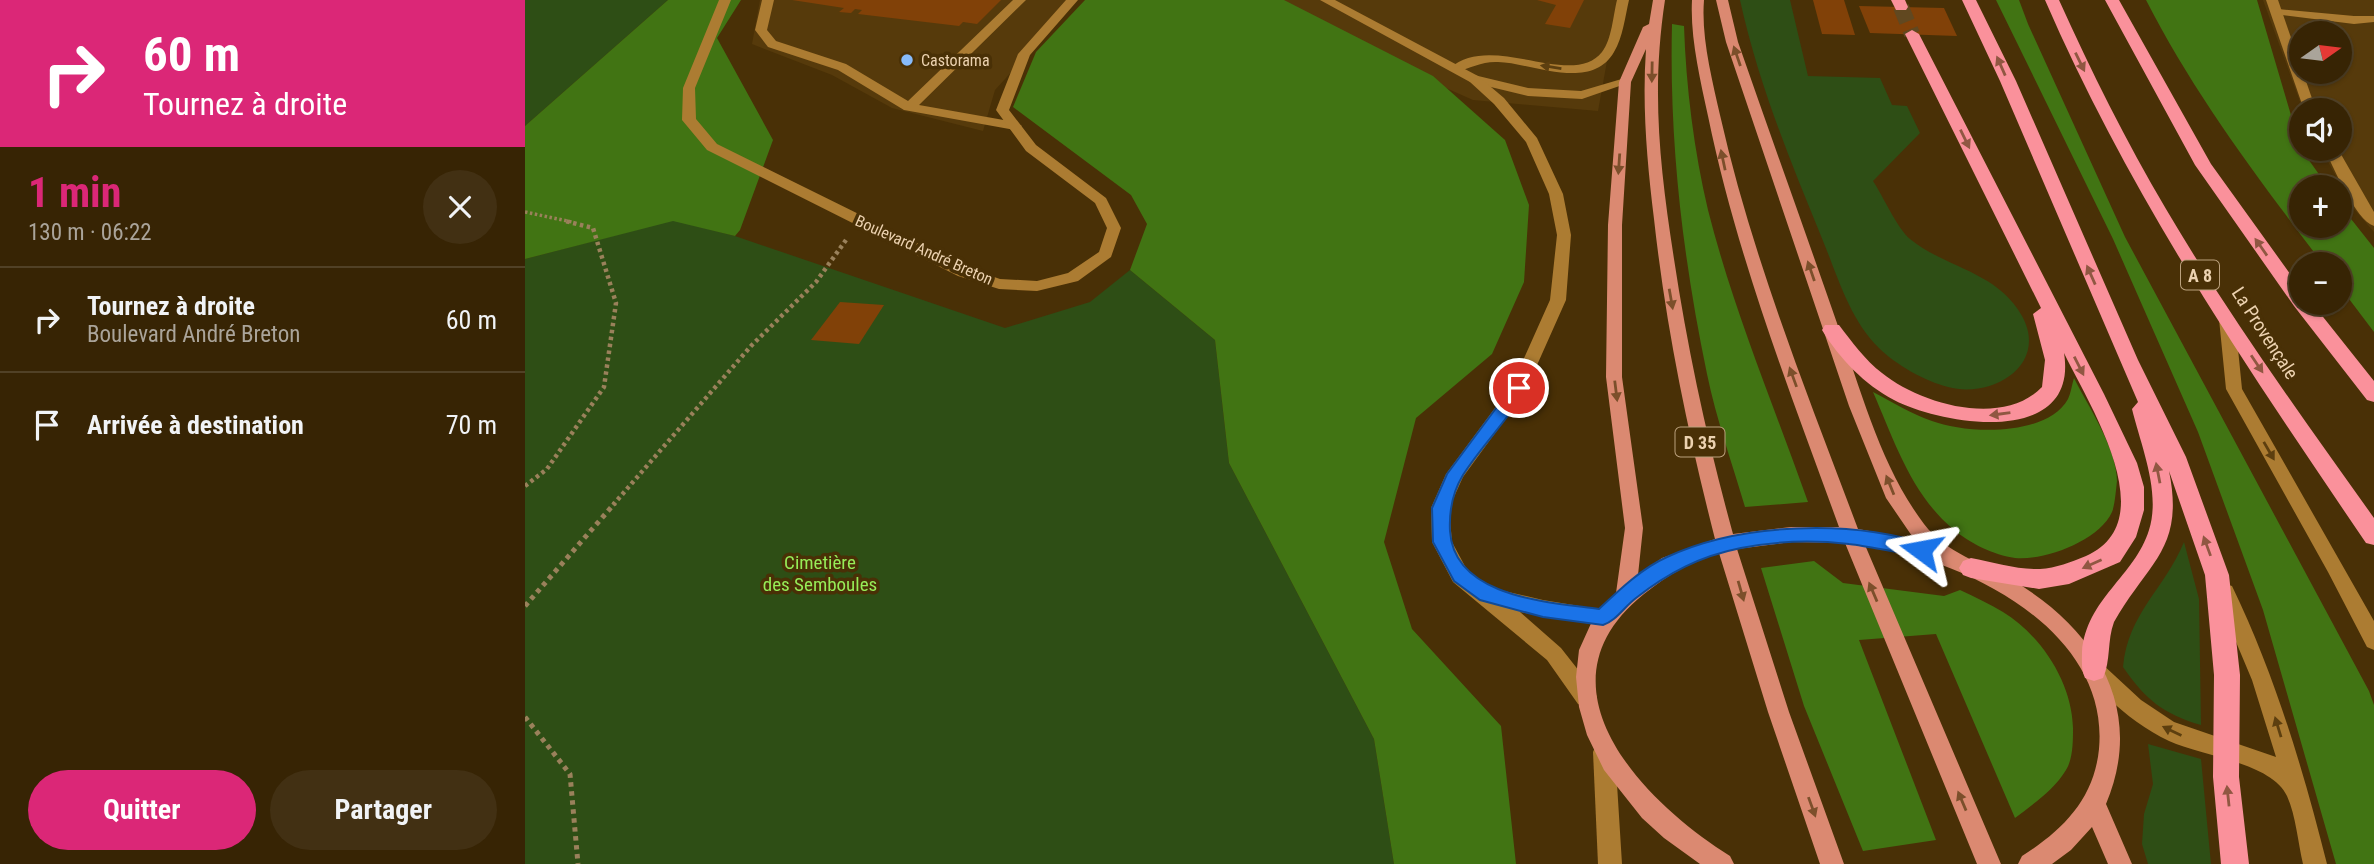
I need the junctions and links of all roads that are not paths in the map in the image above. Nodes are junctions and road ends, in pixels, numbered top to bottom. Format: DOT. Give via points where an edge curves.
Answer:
graph roads {
  1 [pos="725,0"];
  2 [pos="768,0"];
  3 [pos="1020,0"];
  4 [pos="1072,0"];
  5 [pos="1326,0"];
  6 [pos="1623,0"];
  7 [pos="1698,0"];
  8 [pos="1722,0"];
  9 [pos="1969,0"];
  10 [pos="2052,0"];
  11 [pos="2112,0"];
  12 [pos="1658,2"];
  13 [pos="2275,6"];
  14 [pos="2374,19"];
  15 [pos="1912,34"];
  16 [pos="1455,68"];
  17 [pos="1474,79"];
  18 [pos="1625,82"];
  19 [pos="2306,98"];
  20 [pos="909,107"];
  21 [pos="1015,126"];
  22 [pos="2337,161"];
  23 [pos="2374,221"];
  24 [pos="2015,240"];
  25 [pos="2289,284"];
  26 [pos="2312,315"];
  27 [pos="2227,318"];
  28 [pos="1832,330"];
  29 [pos="2129,360"];
  30 [pos="2374,395"];
  31 [pos="2374,536"];
  32 [pos="1946,557"];
  33 [pos="1971,568"];
  34 [pos="2217,575"];
  35 [pos="1486,595"];
  36 [pos="1626,595"];
  37 [pos="1603,617"];
  38 [pos="2374,641"];
  39 [pos="2094,670"];
  40 [pos="1586,697"];
  41 [pos="2227,750"];
  42 [pos="1604,752"];
  43 [pos="2297,791"];
  44 [pos="2095,806"];
  45 [pos="1609,864"];
  46 [pos="1721,864"];
  47 [pos="1832,864"];
  48 [pos="1989,864"];
  49 [pos="2030,864"];
  50 [pos="2120,864"];
  51 [pos="2235,864"];
  52 [pos="2315,864"];
  1 -- 21 [label="street, Boulevard André Breton" via="689,88 689,120 712,147 963,272 999,284 1037,286 1073,277 1106,254 1114,228 1101,201 1031,148"];
  2 -- 20 [label="street" via="761,30 772,44 842,67"];
  3 -- 20 [label="street"];
  4 -- 21 [label="street, Boulevard André Breton" via="1024,54 1002,110"];
  5 -- 16 [label="street"];
  6 -- 16 [label="street, one-way" via="1607,53 1593,65 1569,70 1499,58"];
  48 -- 7 [label="main road, one-way" via="1869,583 1777,334 1726,172 1710,97"];
  28 -- 8 [label="main road, one-way" via="1732,42"];
  29 -- 9 [label="highway, one-way"];
  10 -- 27 [label="highway, La Provençale / A 8, one-way" via="2133,165"];
  25 -- 11 [label="highway, one-way" via="2203,165"];
  12 -- 18 [label="main road"];
  12 -- 47 [label="main road, D 35, one-way" via="1652,42 1654,166 1684,373 1754,636"];
  13 -- 14 [label="street" via="2354,20"];
  13 -- 19 [label="street"];
  15 -- 24 [label="highway, one-way"];
  16 -- 17 [label="street"];
  17 -- 18 [label="street" via="1528,92 1582,95"];
  17 -- 35 [label="street" via="1532,141 1556,194 1564,235 1558,300 1519,388 1455,474 1440,508 1442,542 1460,576"];
  18 -- 36 [label="main road, one-way" via="1615,225 1614,377 1634,528"];
  20 -- 21 [label="street"];
  22 -- 23 [label="street"];
  24 -- 28 [label="highway, one-way" via="2056,367 2052,390 2032,406 2001,416 1962,416 1931,408 1883,384 1860,365"];
  24 -- 33 [label="highway, one-way" via="2126,463 2133,486 2133,510 2125,537 2112,555 2069,574 2039,579"];
  26 -- 30 [label="highway"];
  27 -- 31 [label="highway, La Provençale / A 8, one-way"];
  27 -- 38 [label="street, one-way" via="2234,389"];
  32 -- 28 [label="main road, one-way" via="1920,533 1895,498"];
  34 -- 29 [label="highway, one-way" via="2175,457"];
  39 -- 29 [label="highway, one-way" via="2098,632 2148,557 2161,529 2157,466"];
  32 -- 33 [label="main road"];
  32 -- 36 [label="main road" via="1897,543 1837,536 1768,536 1671,562"];
  33 -- 39 [label="main road" via="2030,603 2060,628"];
  34 -- 41 [label="highway" via="2227,675"];
  43 -- 34 [label="street, one-way" via="2263,680"];
  35 -- 37 [label="street"];
  35 -- 40 [label="street" via="1554,654"];
  36 -- 37 [label="main road"];
  37 -- 40 [label="main road" via="1585,663"];
  41 -- 39 [label="street, one-way" via="2157,724"];
  39 -- 44 [label="main road" via="2110,721 2109,768"];
  40 -- 42 [label="main road"];
  41 -- 43 [label="street" via="2281,772"];
  51 -- 41 [label="highway, one-way"];
  42 -- 45 [label="street"];
  42 -- 46 [label="main road" via="1643,802"];
  43 -- 52 [label="street"];
  44 -- 49 [label="main road" via="2052,852"];
  44 -- 50 [label="main road"];
}
